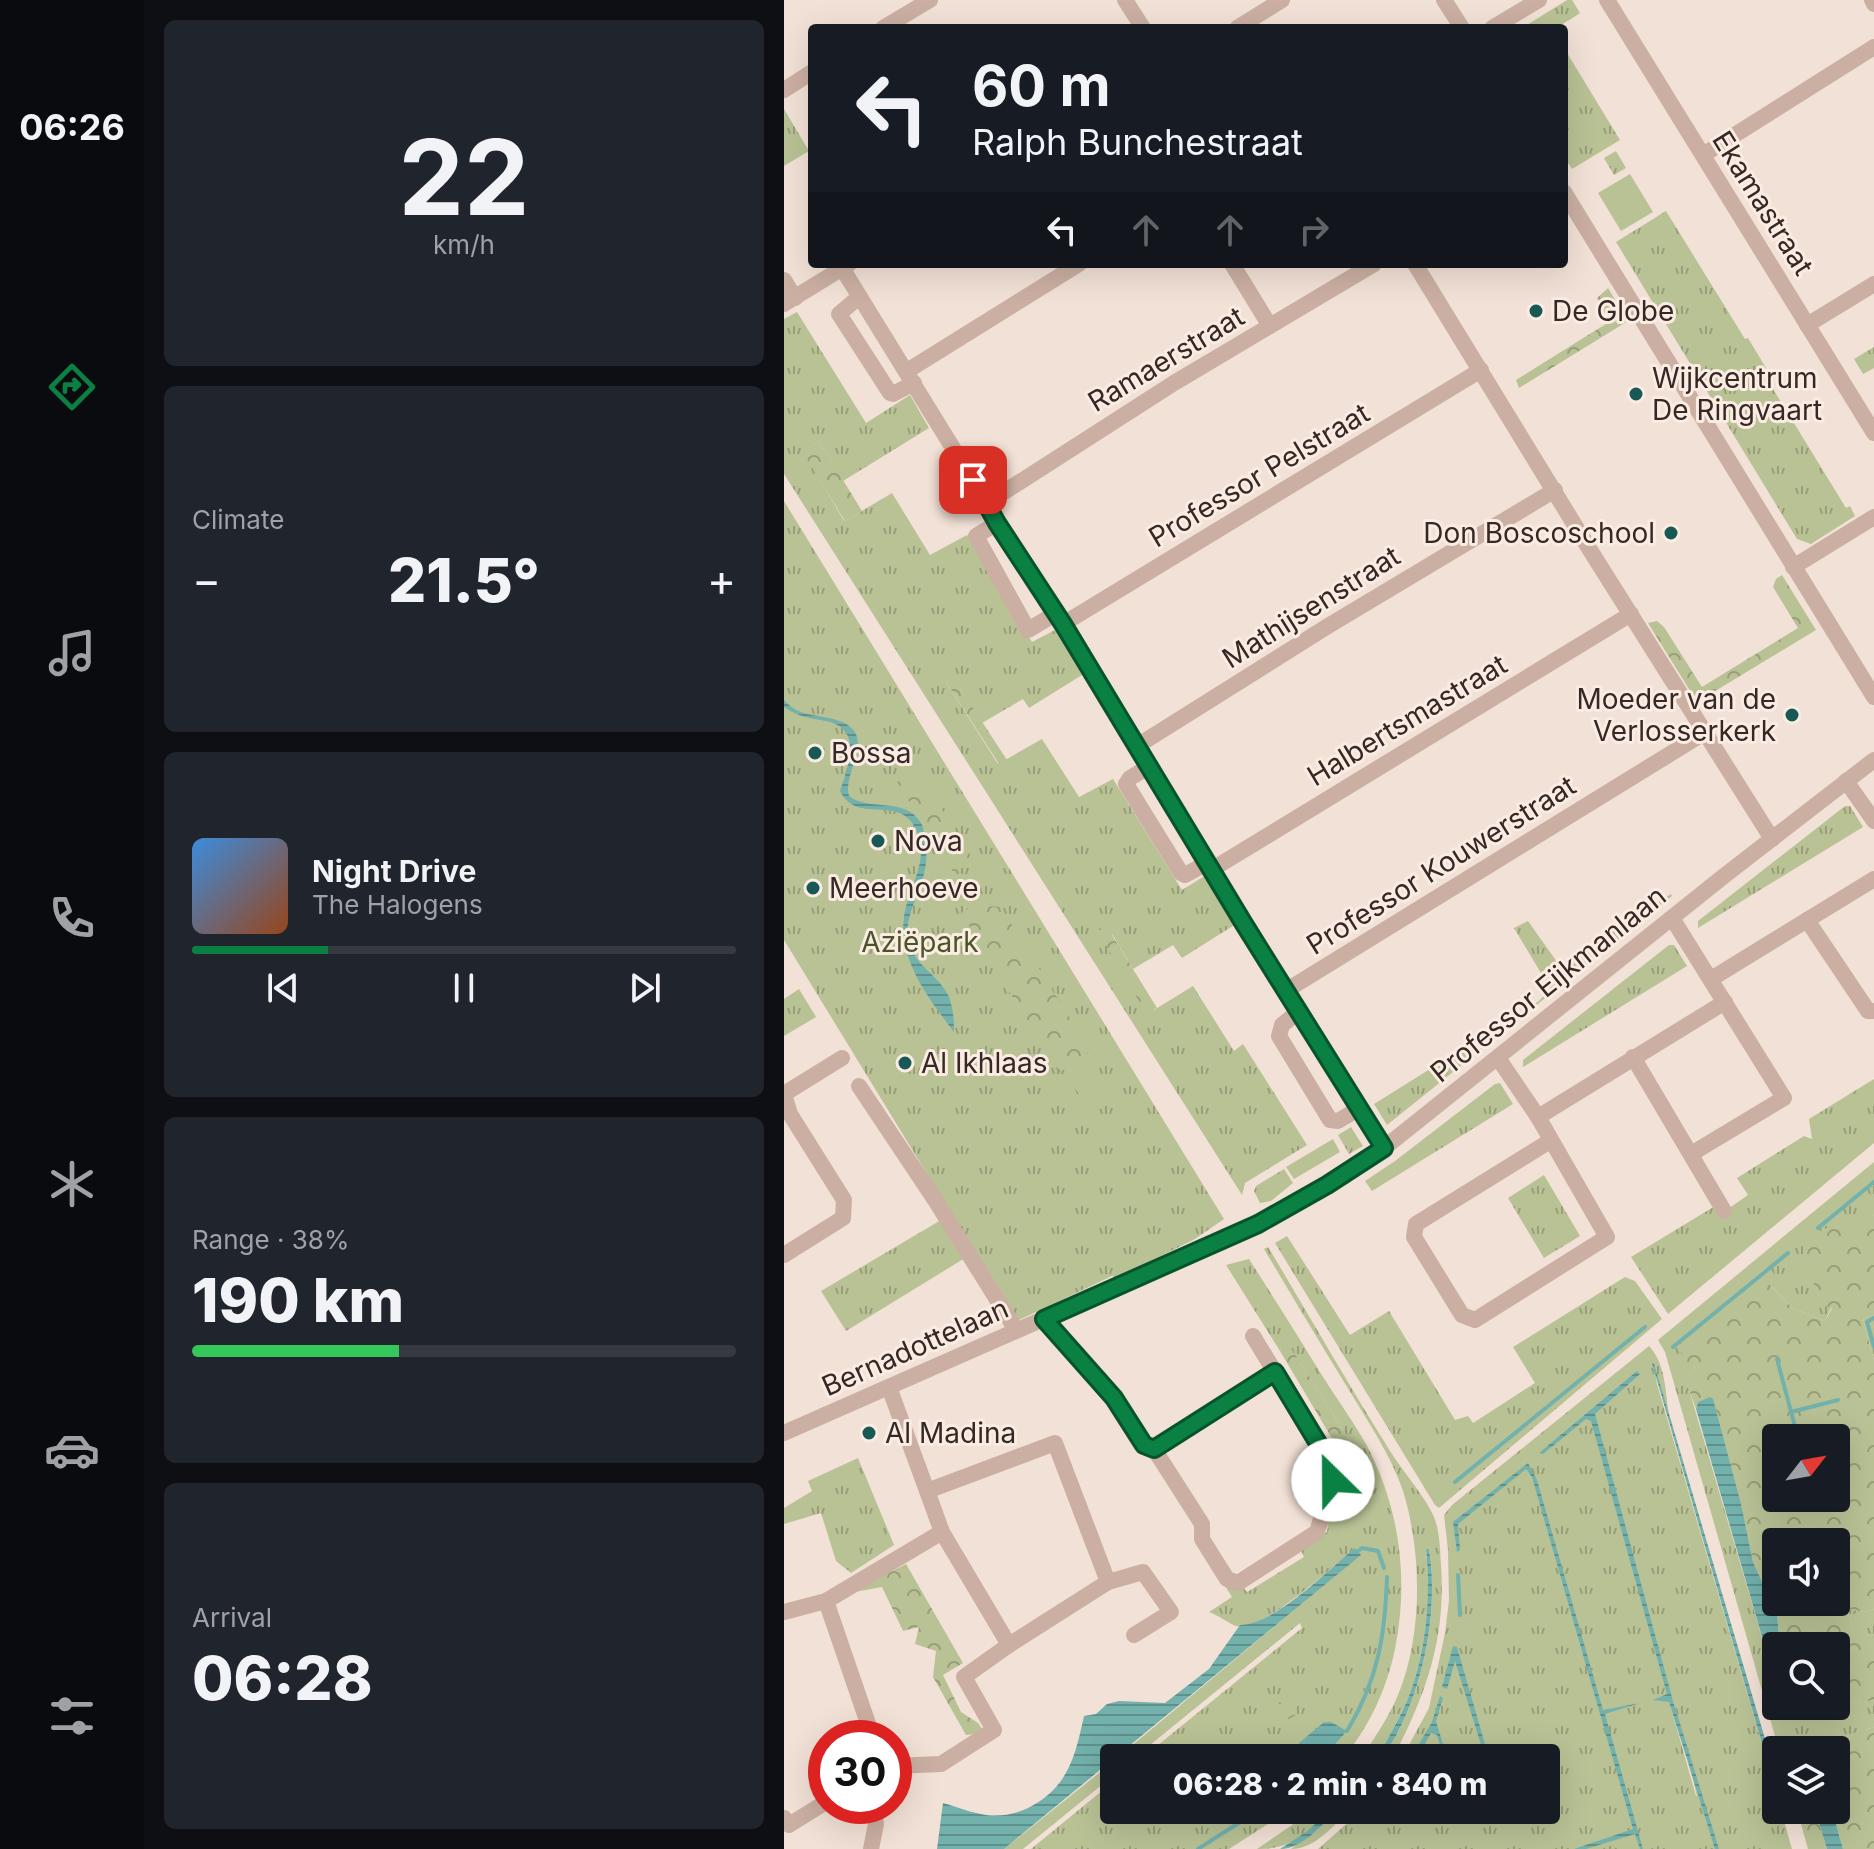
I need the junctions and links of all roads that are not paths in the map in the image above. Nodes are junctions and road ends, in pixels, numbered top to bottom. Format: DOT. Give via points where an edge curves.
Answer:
graph roads {
  1 [pos="930,0"];
  2 [pos="1125,0"];
  3 [pos="1282,0"];
  4 [pos="1444,0"];
  5 [pos="1539,0"];
  6 [pos="1607,0"];
  7 [pos="890,24"];
  8 [pos="1140,24"];
  9 [pos="1243,24"];
  10 [pos="1459,24"];
  11 [pos="1499,24"];
  12 [pos="1874,47"];
  13 [pos="808,75"];
  14 [pos="784,90"];
  15 [pos="1703,155"];
  16 [pos="1568,199"];
  17 [pos="842,268"];
  18 [pos="846,268"];
  19 [pos="1073,268"];
  20 [pos="1234,268"];
  21 [pos="1367,268"];
  22 [pos="1417,268"];
  23 [pos="784,280"];
  24 [pos="1874,284"];
  25 [pos="859,297"];
  26 [pos="789,301"];
  27 [pos="1807,325"];
  28 [pos="1270,326"];
  29 [pos="1481,370"];
  30 [pos="910,377"];
  31 [pos="1874,433"];
  32 [pos="1555,490"];
  33 [pos="987,503"];
  34 [pos="1874,517"];
  35 [pos="997,523"];
  36 [pos="1793,567"];
  37 [pos="1631,614"];
  38 [pos="1059,619"];
  39 [pos="1874,697"];
  40 [pos="1704,733"];
  41 [pos="1137,746"];
  42 [pos="1874,760"];
  43 [pos="1148,767"];
  44 [pos="1846,781"];
  45 [pos="1874,821"];
  46 [pos="1772,839"];
  47 [pos="1209,866"];
  48 [pos="1874,879"];
  49 [pos="1672,918"];
  50 [pos="1807,920"];
  51 [pos="1711,979"];
  52 [pos="1287,990"];
  53 [pos="1725,1002"];
  54 [pos="1874,1011"];
  55 [pos="1298,1012"];
  56 [pos="1633,1057"];
  57 [pos="842,1058"];
  58 [pos="1498,1058"];
  59 [pos="859,1086"];
  60 [pos="1358,1109"];
  61 [pos="787,1116"];
  62 [pos="1538,1117"];
  63 [pos="1550,1141"];
  64 [pos="1384,1148"];
  65 [pos="1691,1154"];
  66 [pos="1724,1211"];
  67 [pos="1243,1231"];
  68 [pos="784,1255"];
  69 [pos="1044,1319"];
  70 [pos="1016,1330"];
  71 [pos="1253,1336"];
  72 [pos="1275,1372"];
  73 [pos="889,1387"];
  74 [pos="784,1433"];
  75 [pos="1154,1449"];
  76 [pos="927,1491"];
  77 [pos="942,1532"];
  78 [pos="1108,1582"];
  79 [pos="826,1601"];
  80 [pos="784,1612"];
  81 [pos="1134,1635"];
  82 [pos="1009,1645"];
  83 [pos="867,1720"];
  84 [pos="912,1765"];
  85 [pos="808,1811"];
  86 [pos="787,1822"];
  87 [pos="876,1824"];
  88 [pos="871,1849"];
  1 -- 7 [label="street"];
  2 -- 8 [label="street"];
  3 -- 9 [label="street"];
  4 -- 10 [label="street"];
  5 -- 11 [label="street"];
  6 -- 15 [label="street, Ekamastraat"];
  12 -- 15 [label="street"];
  13 -- 14 [label="street"];
  15 -- 27 [label="street, Ekamastraat"];
  16 -- 36 [label="street"];
  17 -- 26 [label="street"];
  18 -- 25 [label="street"];
  19 -- 30 [label="street"];
  20 -- 28 [label="street"];
  21 -- 28 [label="street, Ramaerstraat"];
  22 -- 29 [label="street"];
  23 -- 26 [label="street"];
  24 -- 27 [label="street"];
  25 -- 30 [label="street"];
  25 -- 30 [label="street" via="839,314 890,393"];
  27 -- 31 [label="street, Ekamastraat"];
  28 -- 33 [label="street, Ramaerstraat"];
  29 -- 32 [label="street"];
  29 -- 38 [label="street, Professor Pelstraat"];
  30 -- 33 [label="street"];
  32 -- 37 [label="street"];
  32 -- 41 [label="street, Mathijsenstraat"];
  33 -- 35 [label="street"];
  34 -- 36 [label="street"];
  35 -- 38 [label="street"];
  35 -- 38 [label="street, Professor Pelstraat" via="976,536 1028,630"];
  36 -- 39 [label="street"];
  37 -- 40 [label="street"];
  37 -- 47 [label="street, Halbertsmastraat"];
  38 -- 41 [label="street"];
  40 -- 46 [label="street"];
  40 -- 52 [label="street, Professor Kouwerstraat"];
  41 -- 43 [label="street"];
  42 -- 44 [label="street, Professor Eijkmanlaan"];
  43 -- 47 [label="street"];
  43 -- 47 [label="street" via="1126,784 1181,873"];
  44 -- 45 [label="street"];
  44 -- 46 [label="street, Professor Eijkmanlaan"];
  46 -- 49 [label="street, Professor Eijkmanlaan"];
  47 -- 52 [label="street"];
  48 -- 50 [label="street"];
  49 -- 51 [label="street"];
  49 -- 58 [label="street, Professor Eijkmanlaan"];
  50 -- 51 [label="street"];
  50 -- 54 [label="street" via="1868,1011"];
  51 -- 53 [label="street"];
  52 -- 55 [label="street"];
  53 -- 56 [label="street"];
  53 -- 65 [label="street" via="1784,1098"];
  55 -- 60 [label="street"];
  55 -- 60 [label="street" via="1282,1025 1279,1036 1330,1120"];
  56 -- 62 [label="street"];
  56 -- 65 [label="street"];
  57 -- 61 [label="street" via="784,1094"];
  58 -- 62 [label="street"];
  58 -- 64 [label="street, Professor Eijkmanlaan"];
  59 -- 70 [label="street"];
  60 -- 64 [label="street"];
  61 -- 68 [label="street" via="844,1200 843,1218"];
  62 -- 63 [label="street"];
  63 -- 63 [label="street" via="1607,1237 1475,1320 1462,1315 1414,1237 1416,1224"];
  64 -- 67 [label="street, Professor Eijkmanlaan"];
  65 -- 66 [label="street"];
  67 -- 69 [label="street, Bernadottelaan"];
  69 -- 70 [label="street, Bernadottelaan"];
  69 -- 75 [label="street" via="1114,1398 1144,1445"];
  70 -- 73 [label="street, Bernadottelaan"];
  71 -- 72 [label="street"];
  72 -- 75 [label="street"];
  72 -- 75 [label="street" via="1330,1463 1333,1480 1317,1532 1238,1583 1227,1579 1202,1539 1202,1524"];
  73 -- 74 [label="street, Bernadottelaan"];
  73 -- 76 [label="street"];
  76 -- 77 [label="street"];
  76 -- 78 [label="street" via="1055,1443"];
  77 -- 79 [label="street"];
  77 -- 82 [label="street"];
  78 -- 81 [label="street" via="1143,1572 1171,1612"];
  78 -- 82 [label="street"];
  79 -- 80 [label="street"];
  79 -- 83 [label="street"];
  82 -- 84 [label="street" via="964,1677 994,1730 941,1764"];
  85 -- 86 [label="street"];
  87 -- 88 [label="street"];
}
